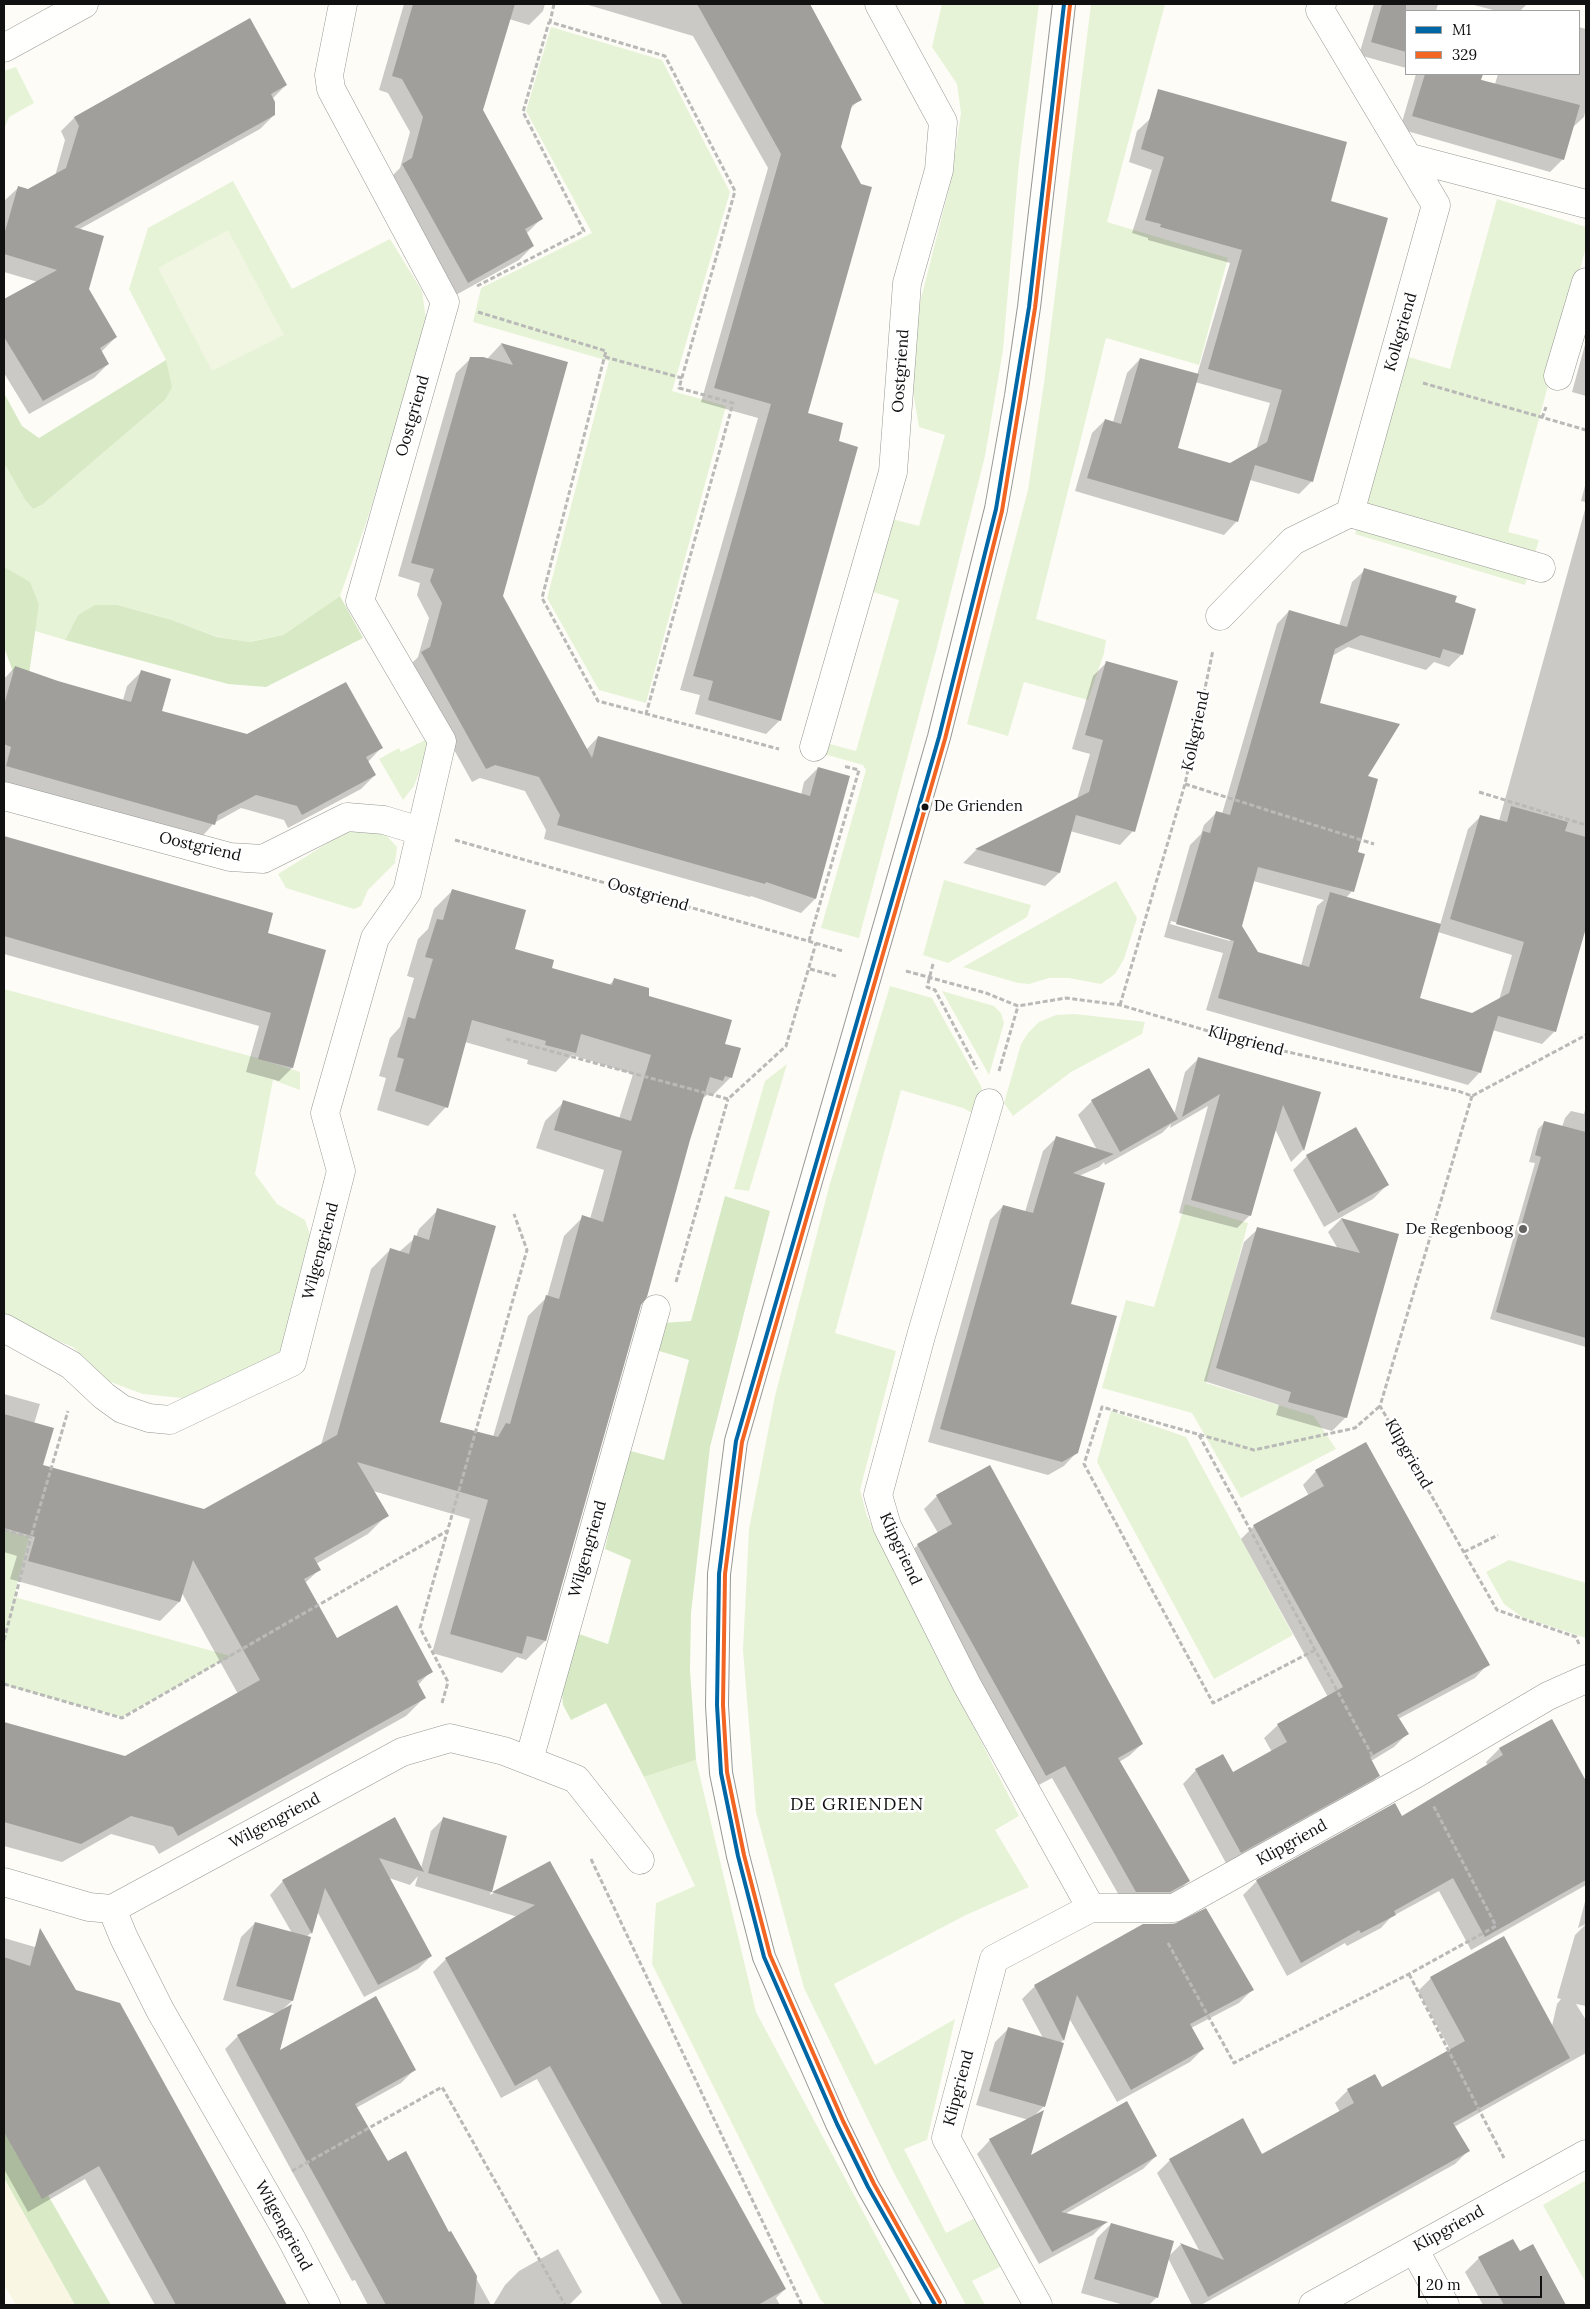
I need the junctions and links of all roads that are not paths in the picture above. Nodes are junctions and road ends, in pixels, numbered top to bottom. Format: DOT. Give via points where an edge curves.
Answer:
graph roads {
  1 [pos="84,4"];
  2 [pos="343,4"];
  3 [pos="879,4"];
  4 [pos="1064,4"];
  5 [pos="1322,4"];
  6 [pos="4,48"];
  7 [pos="1407,156"];
  8 [pos="1586,204"];
  9 [pos="1586,282"];
  10 [pos="1558,376"];
  11 [pos="1350,513"];
  12 [pos="1541,568"];
  13 [pos="1220,616"];
  14 [pos="814,748"];
  15 [pos="4,796"];
  16 [pos="420,831"];
  17 [pos="989,1103"];
  18 [pos="656,1309"];
  19 [pos="4,1328"];
  20 [pos="1585,1666"];
  21 [pos="528,1760"];
  22 [pos="640,1860"];
  23 [pos="4,1882"];
  24 [pos="1091,1908"];
  25 [pos="112,1909"];
  26 [pos="1586,2154"];
  27 [pos="1414,2249"];
  28 [pos="326,2305"];
  29 [pos="935,2305"];
  30 [pos="1038,2305"];
  31 [pos="1313,2305"];
  32 [pos="1445,2305"];
  1 -- 6 [label="street"];
  2 -- 16 [label="street, Oostgriend" via="329,76 331,88 445,302 360,601 442,741"];
  3 -- 14 [label="street, Oostgriend" via="944,122 939,170 907,283 893,472"];
  4 -- 29 [label="lane" via="1029,307 996,509 939,737 736,1441 719,1574 717,1704 721,1773 764,1957 863,2178"];
  5 -- 7 [label="street, Kolkgriend" via="1320,10"];
  7 -- 8 [label="street"];
  7 -- 11 [label="street, Kolkgriend" via="1436,205"];
  9 -- 10 [label="street"];
  11 -- 12 [label="street"];
  11 -- 13 [label="street" via="1293,541"];
  15 -- 16 [label="street, Oostgriend" via="230,857 262,859 347,817 384,820"];
  16 -- 19 [label="street, Wilgengriend" via="407,892 375,938 325,1113 341,1171 292,1362 170,1420 149,1418 122,1409 71,1365"];
  17 -- 24 [label="street, Klipgriend" via="878,1495 887,1526 968,1685"];
  18 -- 21 [label="street, Wilgengriend"];
  20 -- 24 [label="street, Klipgriend" via="1548,1696 1174,1908"];
  21 -- 22 [label="street, Wilgengriend" via="576,1779"];
  21 -- 25 [label="street, Wilgengriend" via="450,1738 402,1752"];
  23 -- 25 [label="street" via="89,1907"];
  24 -- 30 [label="street, Klipgriend" via="994,1960 946,2138"];
  25 -- 28 [label="street, Wilgengriend" via="160,2010"];
  26 -- 27 [label="street, Klipgriend"];
  27 -- 31 [label="street, Klipgriend"];
  27 -- 32 [label="street"];
}
